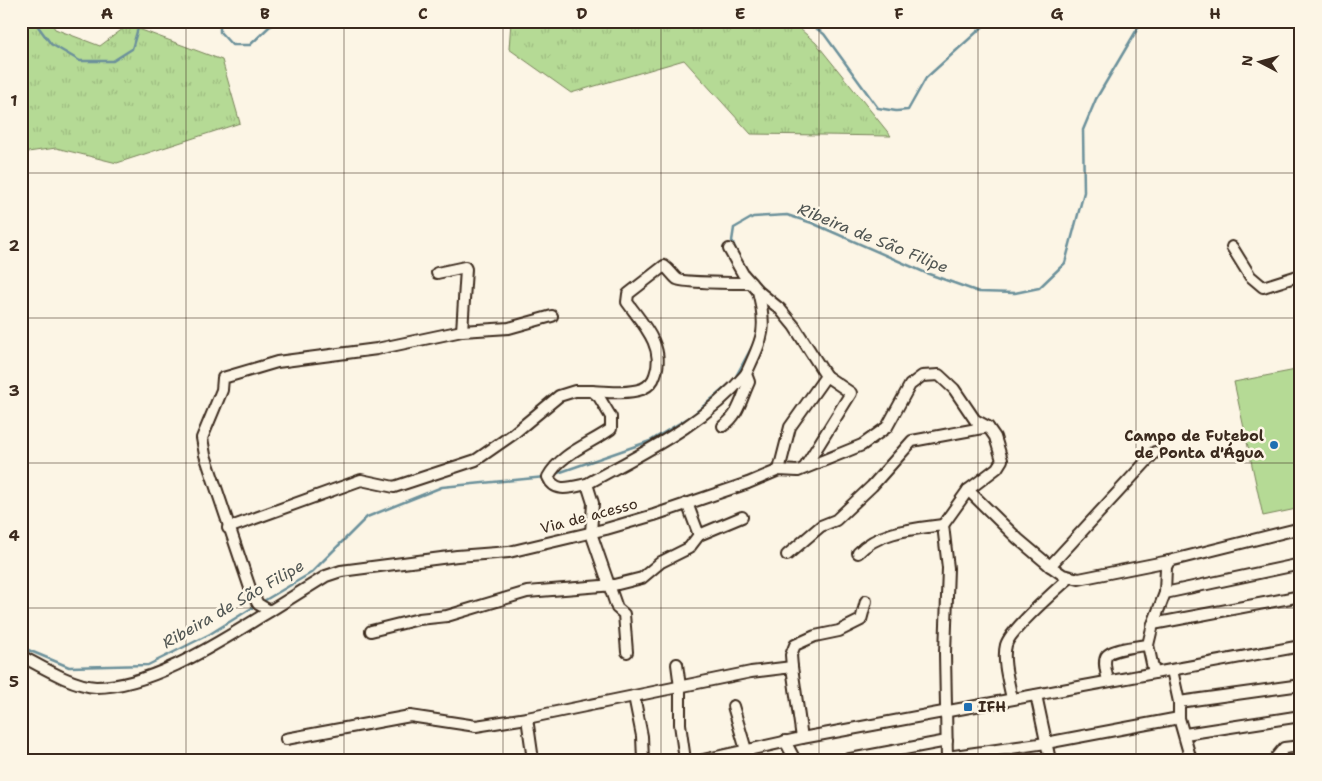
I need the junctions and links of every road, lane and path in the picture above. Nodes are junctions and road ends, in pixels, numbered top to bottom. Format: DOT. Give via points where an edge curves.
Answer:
graph roads {
  1 [pos="1232,247"];
  2 [pos="729,249"];
  3 [pos="437,273"];
  4 [pos="1301,274"];
  5 [pos="755,287"];
  6 [pos="552,316"];
  7 [pos="462,331"];
  8 [pos="746,374"];
  9 [pos="826,376"];
  10 [pos="592,391"];
  11 [pos="723,426"];
  12 [pos="988,428"];
  13 [pos="1155,452"];
  14 [pos="805,467"];
  15 [pos="778,470"];
  16 [pos="587,484"];
  17 [pos="968,490"];
  18 [pos="687,503"];
  19 [pos="742,517"];
  20 [pos="943,525"];
  21 [pos="228,528"];
  22 [pos="1301,528"];
  23 [pos="591,533"];
  24 [pos="699,535"];
  25 [pos="858,553"];
  26 [pos="787,555"];
  27 [pos="1169,561"];
  28 [pos="1301,564"];
  29 [pos="1050,566"];
  30 [pos="1069,578"];
  31 [pos="609,585"];
  32 [pos="1165,592"];
  33 [pos="1301,596"];
  34 [pos="866,601"];
  35 [pos="270,611"];
  36 [pos="1153,624"];
  37 [pos="371,631"];
  38 [pos="1148,645"];
  39 [pos="1301,646"];
  40 [pos="627,652"];
  41 [pos="21,656"];
  42 [pos="677,664"];
  43 [pos="792,667"];
  44 [pos="1172,670"];
  45 [pos="1154,673"];
  46 [pos="1108,681"];
  47 [pos="1301,685"];
  48 [pos="680,687"];
  49 [pos="634,696"];
  50 [pos="1036,696"];
  51 [pos="1012,699"];
  52 [pos="1179,702"];
  53 [pos="733,706"];
  54 [pos="945,712"];
  55 [pos="1301,716"];
  56 [pos="527,718"];
  57 [pos="1179,718"];
  58 [pos="1185,734"];
  59 [pos="802,738"];
  60 [pos="286,739"];
  61 [pos="785,741"];
  62 [pos="947,741"];
  63 [pos="1046,743"];
  64 [pos="1301,746"];
  65 [pos="747,755"];
  66 [pos="947,758"];
  67 [pos="533,760"];
  68 [pos="643,760"];
  69 [pos="685,760"];
  70 [pos="703,760"];
  71 [pos="795,760"];
  72 [pos="845,760"];
  73 [pos="1050,760"];
  74 [pos="1191,760"];
  75 [pos="1274,760"];
  1 -- 4 [label="street" via="1250,276 1264,287"];
  2 -- 5 [label="street"];
  3 -- 7 [label="street" via="466,269"];
  5 -- 8 [label="street" via="764,317 762,336"];
  5 -- 9 [label="street" via="780,309"];
  5 -- 10 [label="street" via="710,281 685,283 676,279 664,266 657,270 628,294 627,302 655,343 658,360 652,382 644,388 625,393"];
  6 -- 7 [label="street" via="509,328"];
  7 -- 21 [label="street" via="377,349 277,362 223,378 222,390 202,438"];
  8 -- 11 [label="street" via="749,382 739,410"];
  8 -- 16 [label="street" via="728,395 688,428"];
  9 -- 14 [label="street" via="851,393"];
  9 -- 15 [label="street" via="790,427"];
  10 -- 16 [label="street" via="612,417 611,429 553,467 548,477 551,484 561,489"];
  10 -- 21 [label="street" via="575,391 559,396 476,460 394,487 361,480"];
  12 -- 14 [label="street, Via de acesso" via="975,420 954,389 939,375 922,376 910,385 886,427 862,445"];
  12 -- 17 [label="street, Via de acesso" via="995,437 1002,460 997,468"];
  12 -- 26 [label="street" via="912,441 836,520 821,526"];
  13 -- 29 [label="street"];
  14 -- 15 [label="street, Via de acesso" via="798,471"];
  15 -- 18 [label="street, Via de acesso"];
  16 -- 23 [label="street" via="593,503"];
  17 -- 20 [label="street, Via de acesso"];
  17 -- 29 [label="street"];
  18 -- 23 [label="street, Via de acesso"];
  18 -- 24 [label="street"];
  19 -- 24 [label="street"];
  20 -- 25 [label="street" via="886,536 867,544"];
  20 -- 54 [label="street" via="948,568"];
  21 -- 35 [label="street" via="251,591 258,604"];
  22 -- 27 [label="street"];
  23 -- 31 [label="street"];
  23 -- 35 [label="street, Via de acesso" via="509,552 341,571 326,576"];
  24 -- 31 [label="street" via="689,548 661,562 642,578"];
  27 -- 30 [label="street" via="1094,578"];
  27 -- 32 [label="street"];
  28 -- 32 [label="street"];
  29 -- 30 [label="street"];
  30 -- 51 [label="street" via="1006,643"];
  31 -- 37 [label="street" via="527,592 448,616"];
  31 -- 40 [label="street" via="617,608 624,614"];
  32 -- 36 [label="street"];
  33 -- 36 [label="street"];
  34 -- 43 [label="street" via="861,620 839,632 815,636 795,645 791,655"];
  35 -- 41 [label="street, Via de acesso" via="167,670 124,684 94,687 64,678"];
  36 -- 38 [label="street"];
  38 -- 45 [label="street"];
  38 -- 46 [label="street" via="1111,652 1106,656"];
  39 -- 44 [label="street"];
  42 -- 48 [label="street"];
  43 -- 48 [label="street" via="771,668"];
  43 -- 59 [label="street"];
  44 -- 45 [label="street"];
  44 -- 52 [label="street"];
  45 -- 46 [label="street"];
  46 -- 50 [label="street"];
  47 -- 52 [label="street"];
  48 -- 49 [label="street"];
  48 -- 69 [label="street" via="680,724"];
  49 -- 56 [label="street"];
  49 -- 68 [label="street"];
  50 -- 51 [label="street"];
  50 -- 63 [label="street"];
  51 -- 54 [label="street"];
  52 -- 57 [label="street"];
  53 -- 65 [label="street"];
  54 -- 59 [label="street"];
  54 -- 62 [label="street"];
  55 -- 58 [label="street"];
  56 -- 60 [label="street" via="476,726 410,716"];
  56 -- 67 [label="street"];
  57 -- 58 [label="street"];
  57 -- 63 [label="street"];
  58 -- 74 [label="street"];
  59 -- 61 [label="street"];
  61 -- 65 [label="street"];
  61 -- 71 [label="street"];
  62 -- 66 [label="street"];
  62 -- 72 [label="street"];
  63 -- 66 [label="street"];
  63 -- 73 [label="street"];
  64 -- 75 [label="street" via="1284,748"];
  65 -- 70 [label="street"];
}
